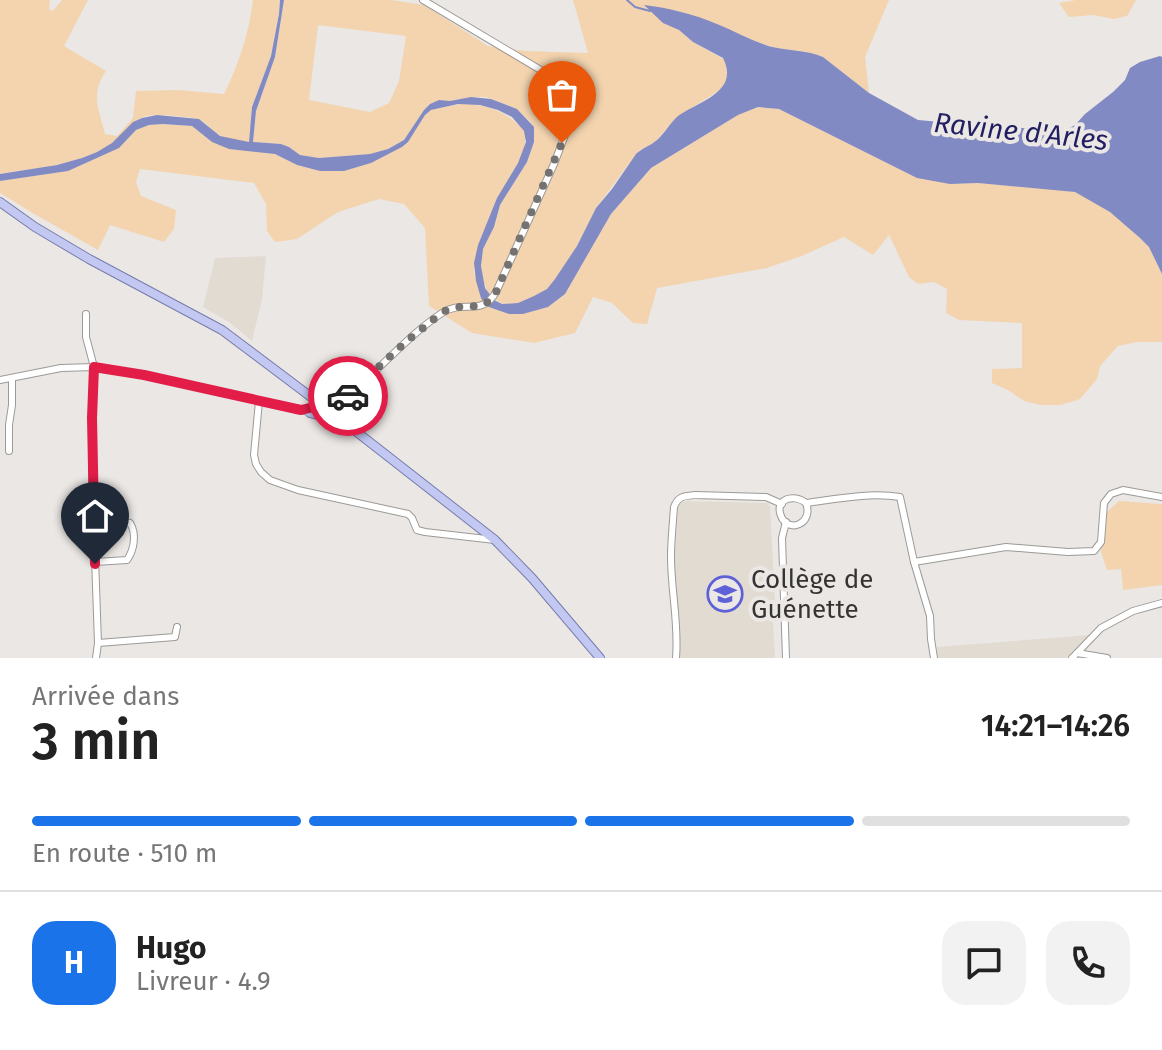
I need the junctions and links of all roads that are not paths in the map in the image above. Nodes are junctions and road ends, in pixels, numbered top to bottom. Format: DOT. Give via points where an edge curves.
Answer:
graph roads {
  1 [pos="423,0"];
  2 [pos="0,202"];
  3 [pos="86,314"];
  4 [pos="94,367"];
  5 [pos="12,378"];
  6 [pos="0,380"];
  7 [pos="307,394"];
  8 [pos="259,401"];
  9 [pos="327,409"];
  10 [pos="306,411"];
  11 [pos="344,422"];
  12 [pos="9,451"];
  13 [pos="1162,497"];
  14 [pos="806,503"];
  15 [pos="782,504"];
  16 [pos="94,519"];
  17 [pos="786,522"];
  18 [pos="495,540"];
  19 [pos="95,562"];
  20 [pos="914,562"];
  21 [pos="1162,603"];
  22 [pos="177,627"];
  23 [pos="98,643"];
  24 [pos="1075,656"];
  25 [pos="96,658"];
  26 [pos="600,658"];
  27 [pos="676,658"];
  28 [pos="786,658"];
  29 [pos="934,658"];
  30 [pos="1107,658"];
  1 -- 9 [label="street" via="554,78 569,96 568,127 493,297 484,305 445,311"];
  2 -- 7 [label="main road" via="89,259 222,330"];
  3 -- 4 [label="street"];
  4 -- 5 [label="street"];
  4 -- 8 [label="street"];
  4 -- 16 [label="street"];
  5 -- 6 [label="street"];
  5 -- 12 [label="street"];
  7 -- 9 [label="main road"];
  7 -- 10 [label="main road"];
  8 -- 10 [label="street"];
  8 -- 18 [label="street" via="254,455 270,480 408,514 417,530"];
  9 -- 10 [label="street"];
  9 -- 11 [label="main road"];
  10 -- 11 [label="main road"];
  11 -- 18 [label="main road"];
  13 -- 20 [label="street" via="1123,490 1111,494 1104,503 1101,542 1094,551 1006,547"];
  14 -- 15 [label="street" via="794,497"];
  14 -- 17 [label="street" via="806,520 798,525"];
  14 -- 20 [label="street" via="900,497"];
  15 -- 17 [label="street"];
  15 -- 27 [label="street" via="766,497 677,499 670,559"];
  16 -- 19 [label="street"];
  16 -- 19 [label="street" via="130,523 135,534 127,560"];
  17 -- 28 [label="street"];
  18 -- 26 [label="main road"];
  19 -- 23 [label="street"];
  20 -- 29 [label="street" via="930,616"];
  21 -- 24 [label="street" via="1101,628"];
  22 -- 23 [label="street" via="175,637"];
  23 -- 25 [label="street"];
  24 -- 30 [label="street"];
}
